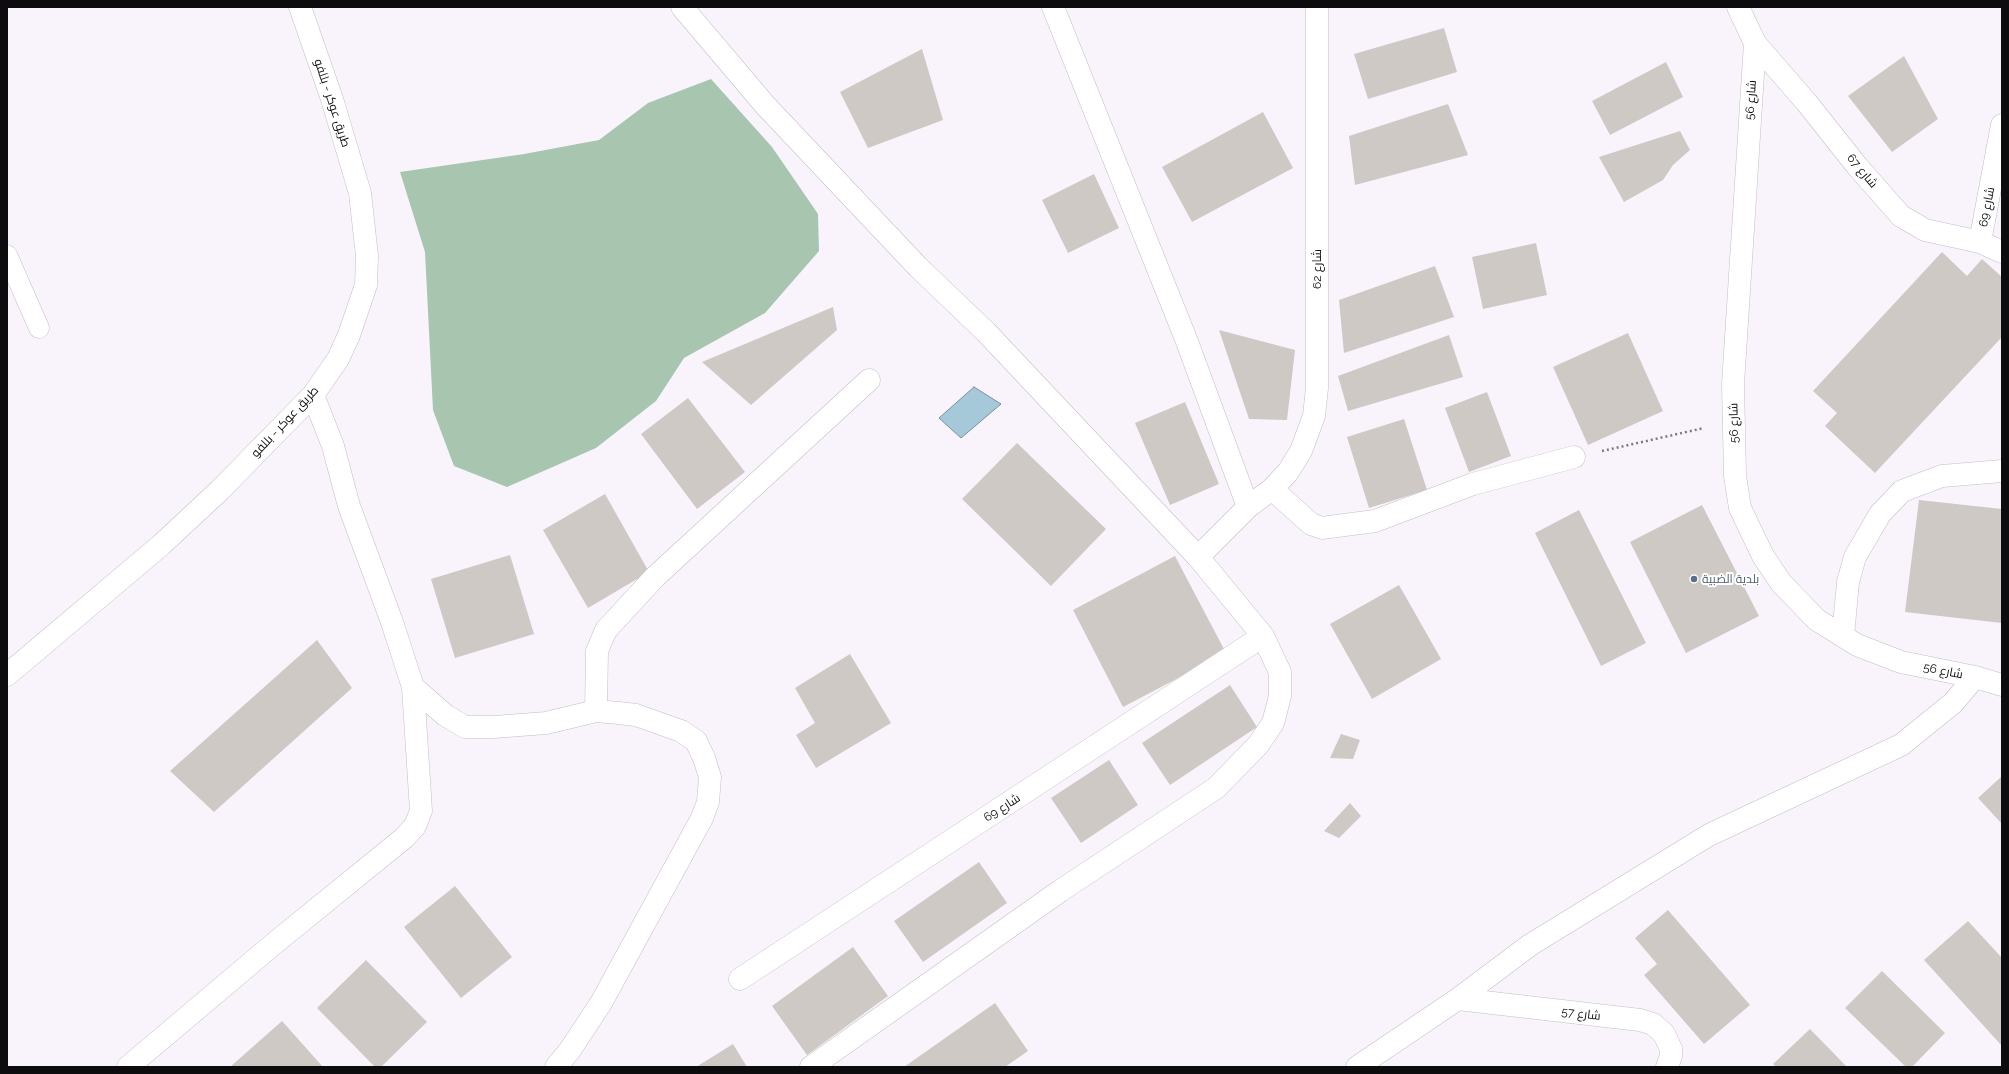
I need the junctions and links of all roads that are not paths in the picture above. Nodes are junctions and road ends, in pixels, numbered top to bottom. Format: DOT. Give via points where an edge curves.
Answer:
graph roads {
  1 [pos="300,7"];
  2 [pos="682,7"];
  3 [pos="1053,7"];
  4 [pos="1317,7"];
  5 [pos="1738,7"];
  6 [pos="1755,43"];
  7 [pos="2002,125"];
  8 [pos="1980,242"];
  9 [pos="2002,252"];
  10 [pos="7,255"];
  11 [pos="39,328"];
  12 [pos="869,380"];
  13 [pos="313,395"];
  14 [pos="1574,457"];
  15 [pos="2002,471"];
  16 [pos="1272,490"];
  17 [pos="1248,507"];
  18 [pos="1198,557"];
  19 [pos="1263,636"];
  20 [pos="1843,636"];
  21 [pos="7,675"];
  22 [pos="1975,677"];
  23 [pos="2002,685"];
  24 [pos="413,687"];
  25 [pos="596,711"];
  26 [pos="740,979"];
  27 [pos="1458,999"];
  28 [pos="128,1067"];
  29 [pos="556,1067"];
  30 [pos="811,1067"];
  31 [pos="1357,1067"];
  32 [pos="1667,1067"];
  1 -- 13 [label="street, طريق عوكر - بللفو" via="332,99 360,193 368,256 366,286 350,335"];
  2 -- 18 [label="street" via="765,105 918,268 986,332"];
  3 -- 17 [label="street" via="1186,339"];
  4 -- 16 [label="street, شارع 62" via="1318,388 1314,416 1301,451 1288,472"];
  5 -- 6 [label="street, شارع 56"];
  6 -- 8 [label="street, شارع 67" via="1901,216 1925,230"];
  6 -- 20 [label="street, شارع 56" via="1733,384 1735,476 1740,508 1762,556 1782,584 1817,620"];
  7 -- 8 [label="street, شارع 69"];
  8 -- 9 [label="street, شارع 67"];
  10 -- 11 [label="lane"];
  12 -- 25 [label="street" via="655,578 606,630 597,651"];
  13 -- 21 [label="street, طريق عوكر - بللفو" via="220,490 161,545"];
  13 -- 24 [label="street" via="333,446 349,506"];
  14 -- 16 [label="street" via="1473,484 1374,521 1322,528 1310,524"];
  15 -- 20 [label="street" via="1942,476 1902,491 1880,514 1855,557 1848,582"];
  16 -- 17 [label="street, شارع 62"];
  17 -- 18 [label="street, شارع 62"];
  18 -- 19 [label="street"];
  19 -- 26 [label="street, شارع 69"];
  19 -- 30 [label="street" via="1280,672 1280,696 1273,723 1258,745 1216,788 1060,891"];
  20 -- 22 [label="street, شارع 56" via="1857,645 1902,662"];
  22 -- 23 [label="street, شارع 56"];
  22 -- 27 [label="street" via="1953,703 1901,745 1709,834 1530,945"];
  24 -- 25 [label="street" via="445,715 465,727 546,723"];
  24 -- 28 [label="street" via="421,797 421,811 415,826 404,838"];
  25 -- 29 [label="street" via="636,715 668,725 696,741 710,777 708,802 702,818 601,1003"];
  27 -- 31 [label="street"];
  27 -- 32 [label="street, شارع 57" via="1640,1020 1653,1024 1664,1034 1671,1049"];
}
